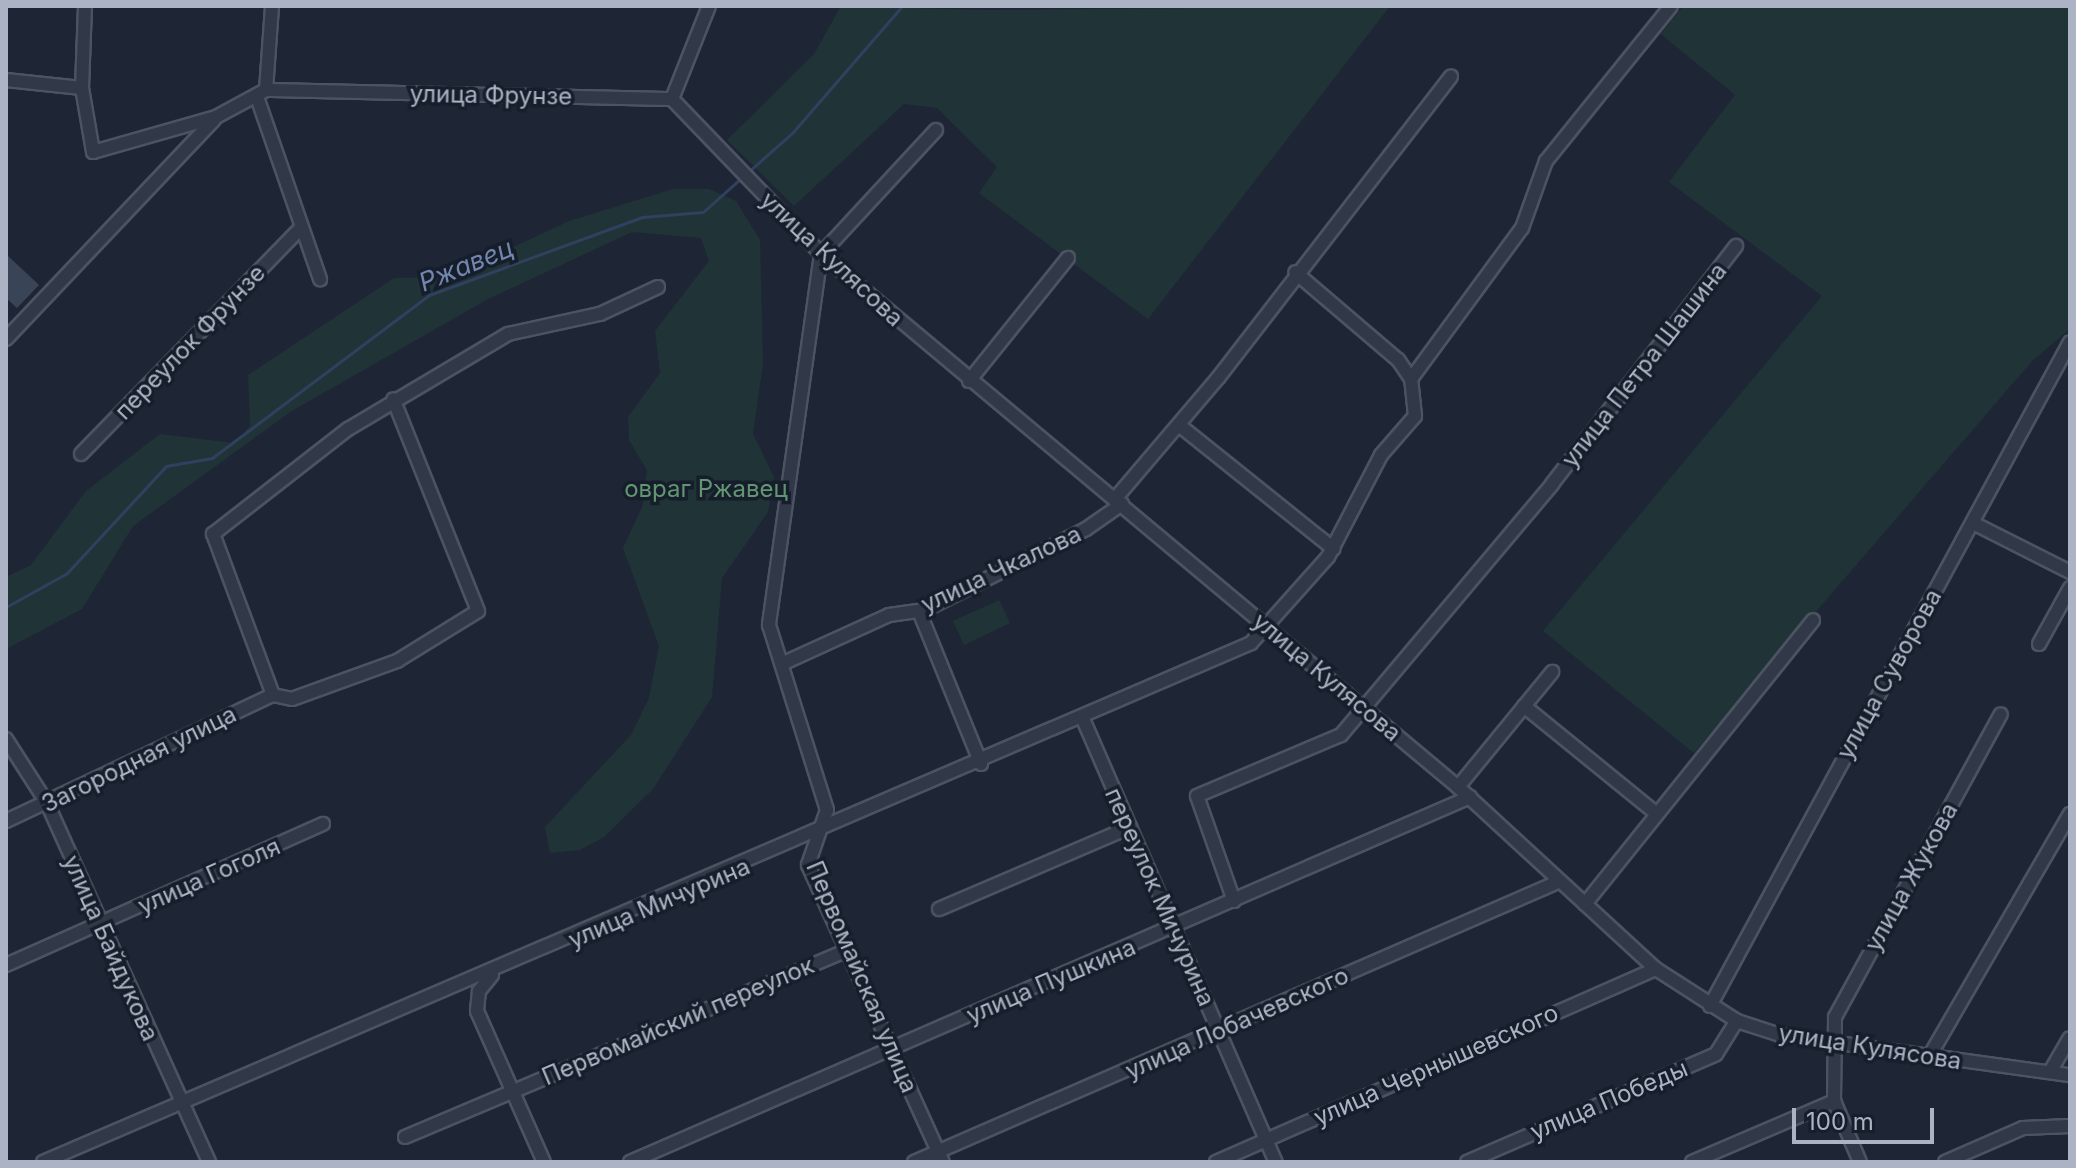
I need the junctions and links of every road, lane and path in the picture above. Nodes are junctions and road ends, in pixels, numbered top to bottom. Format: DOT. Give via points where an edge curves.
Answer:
graph roads {
  1 [pos="85,6"];
  2 [pos="272,6"];
  3 [pos="709,6"];
  4 [pos="1671,6"];
  5 [pos="1451,76"];
  6 [pos="6,80"];
  7 [pos="82,88"];
  8 [pos="262,94"];
  9 [pos="672,99"];
  10 [pos="216,117"];
  11 [pos="936,130"];
  12 [pos="299,230"];
  13 [pos="1736,246"];
  14 [pos="821,254"];
  15 [pos="1068,258"];
  16 [pos="1295,272"];
  17 [pos="320,279"];
  18 [pos="658,287"];
  19 [pos="6,339"];
  20 [pos="2070,342"];
  21 [pos="1411,379"];
  22 [pos="969,381"];
  23 [pos="393,399"];
  24 [pos="1179,425"];
  25 [pos="81,454"];
  26 [pos="1118,501"];
  27 [pos="1973,523"];
  28 [pos="1334,549"];
  29 [pos="2070,572"];
  30 [pos="2070,588"];
  31 [pos="919,611"];
  32 [pos="1813,620"];
  33 [pos="1266,628"];
  34 [pos="2039,644"];
  35 [pos="786,662"];
  36 [pos="1552,672"];
  37 [pos="273,695"];
  38 [pos="1524,706"];
  39 [pos="1366,709"];
  40 [pos="2001,714"];
  41 [pos="1083,719"];
  42 [pos="6,739"];
  43 [pos="981,764"];
  44 [pos="1458,787"];
  45 [pos="1470,797"];
  46 [pos="47,803"];
  47 [pos="1657,814"];
  48 [pos="2070,814"];
  49 [pos="6,821"];
  50 [pos="323,824"];
  51 [pos="1130,827"];
  52 [pos="818,835"];
  53 [pos="1558,882"];
  54 [pos="1234,901"];
  55 [pos="1585,904"];
  56 [pos="939,909"];
  57 [pos="99,925"];
  58 [pos="1174,928"];
  59 [pos="845,951"];
  60 [pos="6,965"];
  61 [pos="1656,969"];
  62 [pos="494,973"];
  63 [pos="1710,1006"];
  64 [pos="1737,1021"];
  65 [pos="1219,1032"];
  66 [pos="2070,1038"];
  67 [pos="1833,1043"];
  68 [pos="892,1049"];
  69 [pos="1929,1057"];
  70 [pos="2050,1072"];
  71 [pos="2070,1075"];
  72 [pos="512,1091"];
  73 [pos="1834,1101"];
  74 [pos="182,1102"];
  75 [pos="2070,1126"];
  76 [pos="405,1137"];
  77 [pos="1266,1140"];
  78 [pos="941,1157"];
  79 [pos="43,1162"];
  80 [pos="209,1162"];
  81 [pos="544,1162"];
  82 [pos="630,1162"];
  83 [pos="914,1162"];
  84 [pos="1216,1162"];
  85 [pos="1276,1162"];
  86 [pos="1467,1162"];
  87 [pos="1692,1162"];
  88 [pos="1860,1162"];
  89 [pos="1945,1162"];
  1 -- 7 [label="street"];
  2 -- 8 [label="street"];
  3 -- 9 [label="street"];
  4 -- 21 [label="street" via="1546,161 1522,228"];
  5 -- 16 [label="street, улица Чкалова"];
  6 -- 7 [label="street"];
  7 -- 10 [label="street, улица Фрунзе" via="93,152"];
  8 -- 9 [label="street, улица Фрунзе"];
  8 -- 10 [label="street, улица Фрунзе"];
  8 -- 12 [label="street"];
  9 -- 14 [label="street, улица Кулясова"];
  10 -- 19 [label="street, улица Фрунзе"];
  11 -- 14 [label="street"];
  12 -- 17 [label="street"];
  12 -- 25 [label="street, переулок Фрунзе"];
  13 -- 39 [label="street, улица Петра Шашина" via="1552,484"];
  14 -- 22 [label="street, улица Кулясова"];
  14 -- 35 [label="street, Первомайская улица" via="769,625"];
  15 -- 22 [label="street"];
  16 -- 21 [label="street"];
  16 -- 24 [label="street, улица Чкалова"];
  18 -- 23 [label="street" via="600,314 508,334"];
  20 -- 27 [label="street, улица Суворова"];
  21 -- 28 [label="street, улица Мичурина" via="1415,416 1381,455"];
  22 -- 26 [label="street, улица Кулясова"];
  23 -- 37 [label="street" via="213,534"];
  23 -- 37 [label="street, Загородная улица" via="478,611 397,661 292,699"];
  24 -- 26 [label="street, улица Чкалова"];
  24 -- 28 [label="street"];
  26 -- 31 [label="street, улица Чкалова" via="1086,529"];
  26 -- 33 [label="street, улица Кулясова"];
  27 -- 29 [label="street"];
  27 -- 63 [label="street, улица Суворова"];
  28 -- 33 [label="street, улица Мичурина"];
  30 -- 34 [label="street"];
  31 -- 35 [label="street, улица Чкалова" via="889,615"];
  31 -- 43 [label="street"];
  32 -- 47 [label="street"];
  33 -- 39 [label="street, улица Кулясова"];
  33 -- 41 [label="street, улица Мичурина" via="1251,643"];
  35 -- 52 [label="street, Первомайская улица" via="827,810"];
  36 -- 38 [label="street"];
  37 -- 46 [label="street, Загородная улица"];
  38 -- 44 [label="street"];
  38 -- 47 [label="street"];
  39 -- 44 [label="street, улица Кулясова"];
  39 -- 54 [label="street, улица Петра Шашина" via="1341,735 1197,796"];
  40 -- 67 [label="street, улица Жукова" via="1835,1017"];
  41 -- 43 [label="street, улица Мичурина"];
  41 -- 51 [label="street, переулок Мичурина"];
  42 -- 46 [label="street, улица Байдукова"];
  43 -- 52 [label="street, улица Мичурина"];
  44 -- 45 [label="street, улица Кулясова"];
  45 -- 53 [label="street, улица Кулясова"];
  45 -- 54 [label="street, улица Пушкина"];
  46 -- 49 [label="street, Загородная улица"];
  46 -- 57 [label="street, улица Байдукова"];
  47 -- 55 [label="street"];
  48 -- 69 [label="street"];
  50 -- 57 [label="street, улица Гоголя"];
  51 -- 56 [label="street"];
  51 -- 58 [label="street, переулок Мичурина"];
  52 -- 59 [label="street, Первомайская улица" via="808,865"];
  52 -- 62 [label="street, улица Мичурина"];
  53 -- 55 [label="street, улица Кулясова"];
  53 -- 65 [label="street, улица Лобачевского"];
  54 -- 58 [label="street, улица Пушкина"];
  55 -- 61 [label="street, улица Кулясова"];
  57 -- 60 [label="street, улица Гоголя"];
  57 -- 74 [label="street, улица Байдукова"];
  58 -- 65 [label="street, переулок Мичурина"];
  58 -- 68 [label="street, улица Пушкина"];
  59 -- 68 [label="street, Первомайская улица"];
  59 -- 72 [label="street, Первомайский переулок"];
  61 -- 63 [label="street, улица Кулясова"];
  61 -- 77 [label="street, улица Чернышевского"];
  62 -- 72 [label="street" via="479,991 477,1011"];
  62 -- 74 [label="street, улица Мичурина"];
  63 -- 64 [label="street, улица Кулясова"];
  64 -- 67 [label="street, улица Кулясова"];
  64 -- 86 [label="street, улица Победы" via="1716,1054"];
  65 -- 77 [label="street, переулок Мичурина"];
  65 -- 78 [label="street, улица Лобачевского"];
  66 -- 70 [label="street"];
  67 -- 69 [label="street, улица Кулясова"];
  67 -- 73 [label="street, улица Жукова"];
  68 -- 78 [label="street, Первомайская улица"];
  68 -- 82 [label="street, улица Пушкина"];
  69 -- 70 [label="street, улица Кулясова"];
  70 -- 71 [label="street, улица Кулясова"];
  72 -- 76 [label="street, Первомайский переулок"];
  72 -- 81 [label="street"];
  73 -- 87 [label="street"];
  73 -- 88 [label="street"];
  74 -- 79 [label="street, улица Мичурина"];
  74 -- 80 [label="street, улица Байдукова"];
  75 -- 89 [label="street" via="2023,1128"];
  77 -- 84 [label="street, улица Чернышевского"];
  77 -- 85 [label="street, переулок Мичурина"];
  78 -- 83 [label="street, улица Лобачевского"];
}
